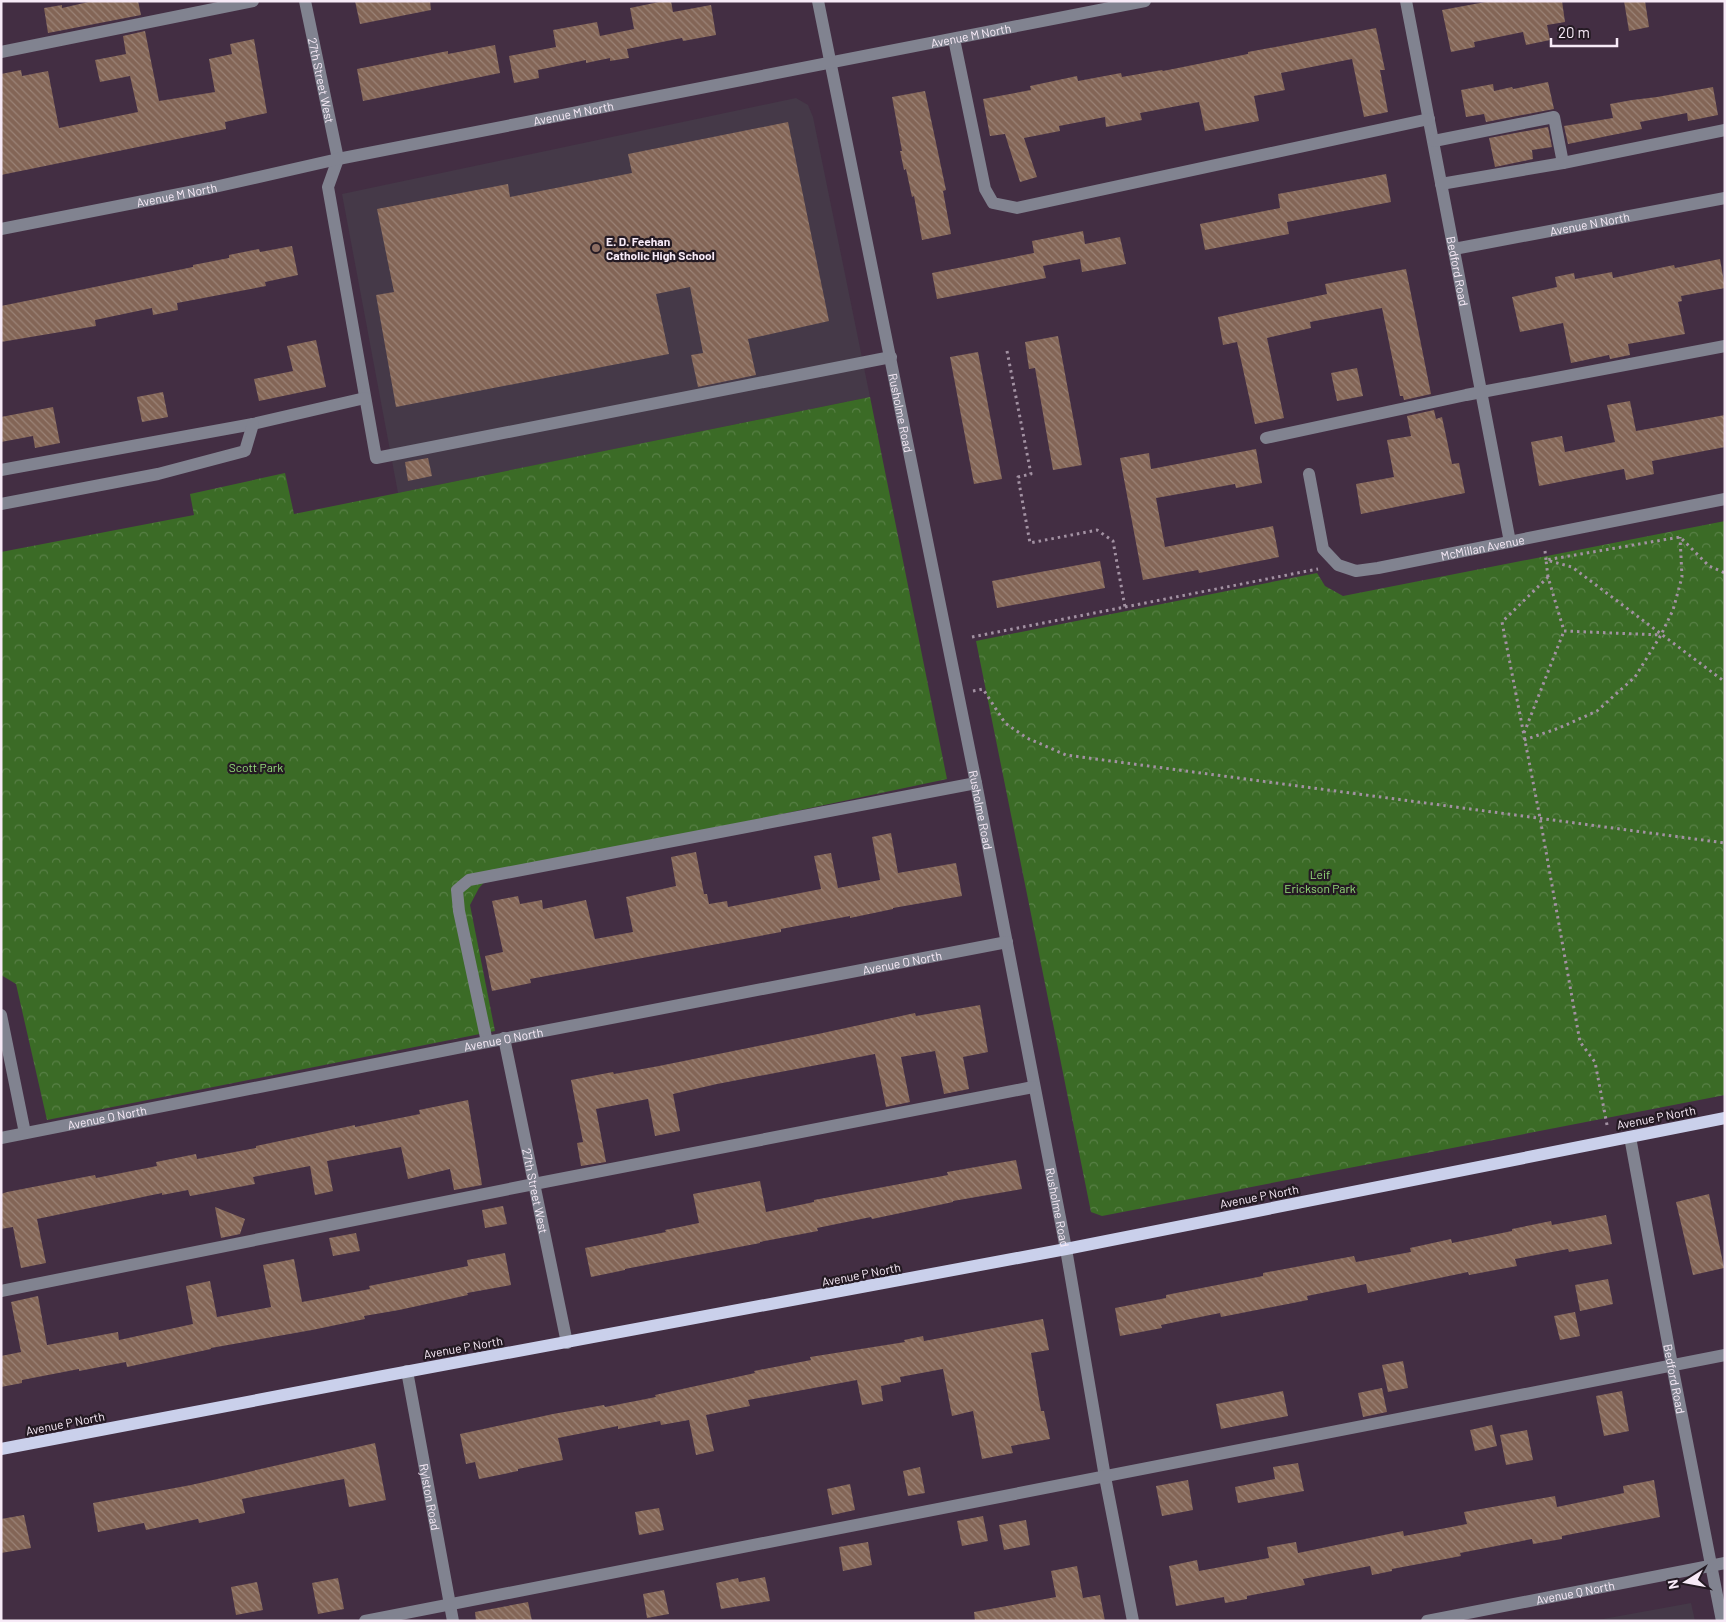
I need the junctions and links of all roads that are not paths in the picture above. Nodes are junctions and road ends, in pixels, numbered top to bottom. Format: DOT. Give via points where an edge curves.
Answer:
graph roads {
  1 [pos="252,1"];
  2 [pos="305,1"];
  3 [pos="818,1"];
  4 [pos="1145,1"];
  5 [pos="1406,1"];
  6 [pos="954,39"];
  7 [pos="1,52"];
  8 [pos="830,63"];
  9 [pos="1429,118"];
  10 [pos="1725,130"];
  11 [pos="1434,141"];
  12 [pos="338,159"];
  13 [pos="1563,163"];
  14 [pos="1441,184"];
  15 [pos="1725,198"];
  16 [pos="1,229"];
  17 [pos="1454,249"];
  18 [pos="1725,346"];
  19 [pos="891,357"];
  20 [pos="1481,392"];
  21 [pos="365,398"];
  22 [pos="253,424"];
  23 [pos="1266,438"];
  24 [pos="1,470"];
  25 [pos="1309,474"];
  26 [pos="1725,499"];
  27 [pos="1,504"];
  28 [pos="1510,542"];
  29 [pos="976,783"];
  30 [pos="1007,942"];
  31 [pos="1,1015"];
  32 [pos="504,1038"];
  33 [pos="487,1042"];
  34 [pos="1034,1087"];
  35 [pos="1725,1118"];
  36 [pos="25,1133"];
  37 [pos="1630,1137"];
  38 [pos="1,1138"];
  39 [pos="534,1184"];
  40 [pos="1066,1249"];
  41 [pos="1,1291"];
  42 [pos="567,1343"];
  43 [pos="1725,1355"];
  44 [pos="1672,1365"];
  45 [pos="407,1371"];
  46 [pos="1,1449"];
  47 [pos="1105,1477"];
  48 [pos="1718,1565"];
  49 [pos="449,1604"];
  50 [pos="365,1621"];
  51 [pos="453,1621"];
  52 [pos="1133,1621"];
  53 [pos="1427,1621"];
  54 [pos="1722,1621"];
  1 -- 7 [label="street"];
  2 -- 12 [label="street, 27th Street West"];
  3 -- 8 [label="street, Rusholme Road"];
  4 -- 6 [label="street, Avenue M North"];
  5 -- 9 [label="street, Bedford Road"];
  6 -- 8 [label="street, Avenue M North"];
  6 -- 9 [label="street" via="985,189 993,203 1017,208"];
  8 -- 12 [label="street, Avenue M North"];
  8 -- 19 [label="street, Rusholme Road"];
  9 -- 11 [label="street, Bedford Road"];
  10 -- 13 [label="street"];
  11 -- 13 [label="street" via="1554,116"];
  11 -- 14 [label="street, Bedford Road"];
  12 -- 16 [label="street, Avenue M North"];
  12 -- 21 [label="street" via="328,187"];
  13 -- 14 [label="street"];
  14 -- 17 [label="street, Bedford Road"];
  15 -- 17 [label="street, Avenue N North"];
  17 -- 20 [label="street, Bedford Road"];
  18 -- 20 [label="street"];
  19 -- 21 [label="street" via="376,458"];
  19 -- 29 [label="street, Rusholme Road"];
  20 -- 23 [label="street"];
  20 -- 28 [label="street, Bedford Road"];
  21 -- 22 [label="street"];
  22 -- 24 [label="street"];
  22 -- 27 [label="street" via="245,451 158,474"];
  25 -- 28 [label="street, McMillan Avenue" via="1323,549 1338,565 1356,571"];
  26 -- 28 [label="street, McMillan Avenue"];
  29 -- 30 [label="street, Rusholme Road"];
  29 -- 33 [label="street" via="469,880 457,890 459,911"];
  30 -- 32 [label="street, Avenue O North"];
  30 -- 34 [label="street, Rusholme Road"];
  31 -- 36 [label="street"];
  32 -- 33 [label="street, Avenue O North"];
  32 -- 39 [label="street, 27th Street West"];
  33 -- 36 [label="street, Avenue O North"];
  34 -- 39 [label="street"];
  34 -- 40 [label="street, Rusholme Road"];
  35 -- 37 [label="main road, Avenue P North"];
  36 -- 38 [label="street, Avenue O North"];
  37 -- 40 [label="main road, Avenue P North"];
  37 -- 44 [label="street, Bedford Road"];
  39 -- 41 [label="street"];
  39 -- 42 [label="street, 27th Street West"];
  40 -- 42 [label="main road, Avenue P North"];
  40 -- 47 [label="street, Rusholme Road"];
  42 -- 45 [label="main road, Avenue P North"];
  43 -- 44 [label="street"];
  44 -- 47 [label="street"];
  44 -- 48 [label="street, Bedford Road"];
  45 -- 46 [label="main road, Avenue P North"];
  45 -- 49 [label="street, Rylston Road"];
  47 -- 49 [label="street"];
  47 -- 52 [label="street, Rusholme Road"];
  48 -- 53 [label="street, Avenue Q North"];
  48 -- 54 [label="street, Bedford Road"];
  49 -- 50 [label="street"];
  49 -- 51 [label="street, Rylston Road"];
}
